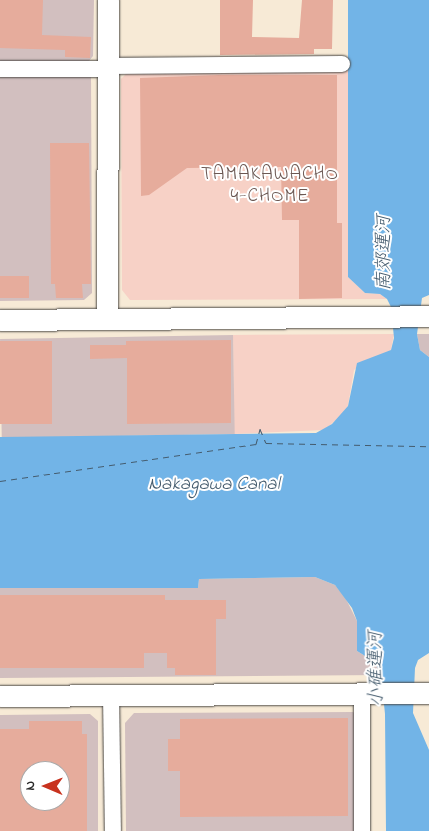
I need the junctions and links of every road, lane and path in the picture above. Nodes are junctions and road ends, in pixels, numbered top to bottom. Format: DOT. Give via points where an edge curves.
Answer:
graph roads {
  1 [pos="108,0"];
  2 [pos="342,64"];
  3 [pos="107,68"];
  4 [pos="0,69"];
  5 [pos="429,316"];
  6 [pos="107,319"];
  7 [pos="0,320"];
  8 [pos="429,692"];
  9 [pos="368,693"];
  10 [pos="111,694"];
  11 [pos="0,696"];
  12 [pos="113,831"];
  13 [pos="362,831"];
  1 -- 3 [label="street"];
  2 -- 3 [label="street"];
  3 -- 4 [label="street"];
  3 -- 6 [label="street"];
  5 -- 6 [label="street"];
  6 -- 7 [label="street"];
  8 -- 9 [label="street"];
  9 -- 10 [label="street"];
  9 -- 13 [label="street"];
  10 -- 11 [label="street"];
  10 -- 12 [label="street"];
}
